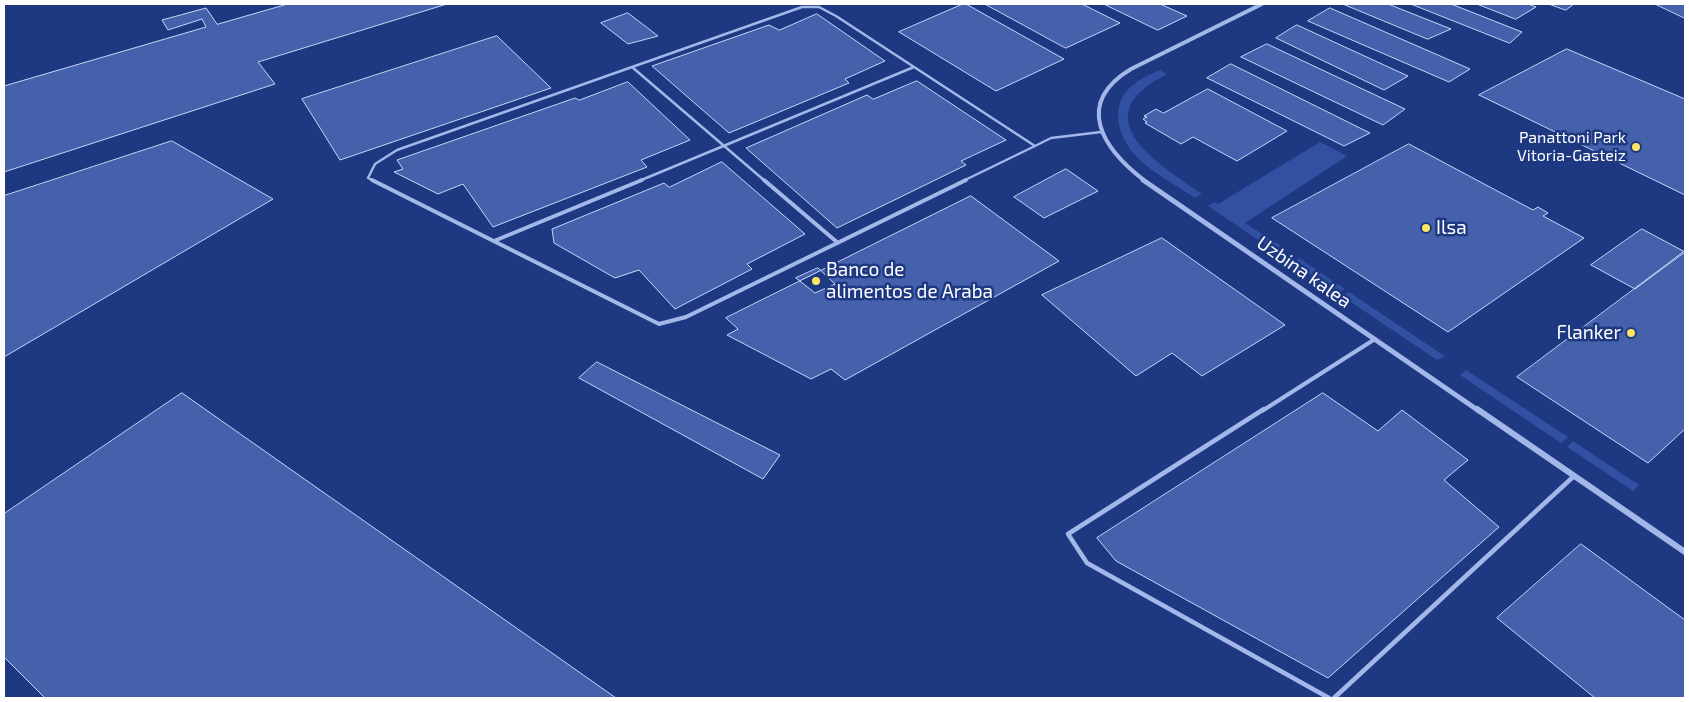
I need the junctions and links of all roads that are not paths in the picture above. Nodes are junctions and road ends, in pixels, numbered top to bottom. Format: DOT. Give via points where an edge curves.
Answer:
graph roads {
  1 [pos="1262,4"];
  2 [pos="632,67"];
  3 [pos="914,67"];
  4 [pos="1101,132"];
  5 [pos="724,146"];
  6 [pos="1036,146"];
  7 [pos="494,241"];
  8 [pos="838,243"];
  9 [pos="1375,339"];
  10 [pos="1574,476"];
  11 [pos="1685,552"];
  12 [pos="1329,698"];
  13 [pos="1334,698"];
  1 -- 4 [label="street, Uzbina kalea" via="1119,77 1109,86 1099,105 1097,118"];
  2 -- 3 [label="lane" via="802,7 819,7"];
  2 -- 5 [label="lane"];
  2 -- 7 [label="lane" via="397,150 378,159 370,168 368,178"];
  3 -- 5 [label="lane"];
  3 -- 6 [label="lane"];
  4 -- 6 [label="lane" via="1051,138"];
  4 -- 9 [label="street, Uzbina kalea" via="1116,157 1128,169"];
  5 -- 7 [label="lane"];
  5 -- 8 [label="lane"];
  6 -- 8 [label="lane"];
  7 -- 8 [label="lane" via="659,324 686,317"];
  9 -- 10 [label="street, Uzbina kalea"];
  9 -- 12 [label="lane" via="1068,534 1087,563"];
  10 -- 11 [label="street, Uzbina kalea"];
  10 -- 13 [label="lane"];
}
